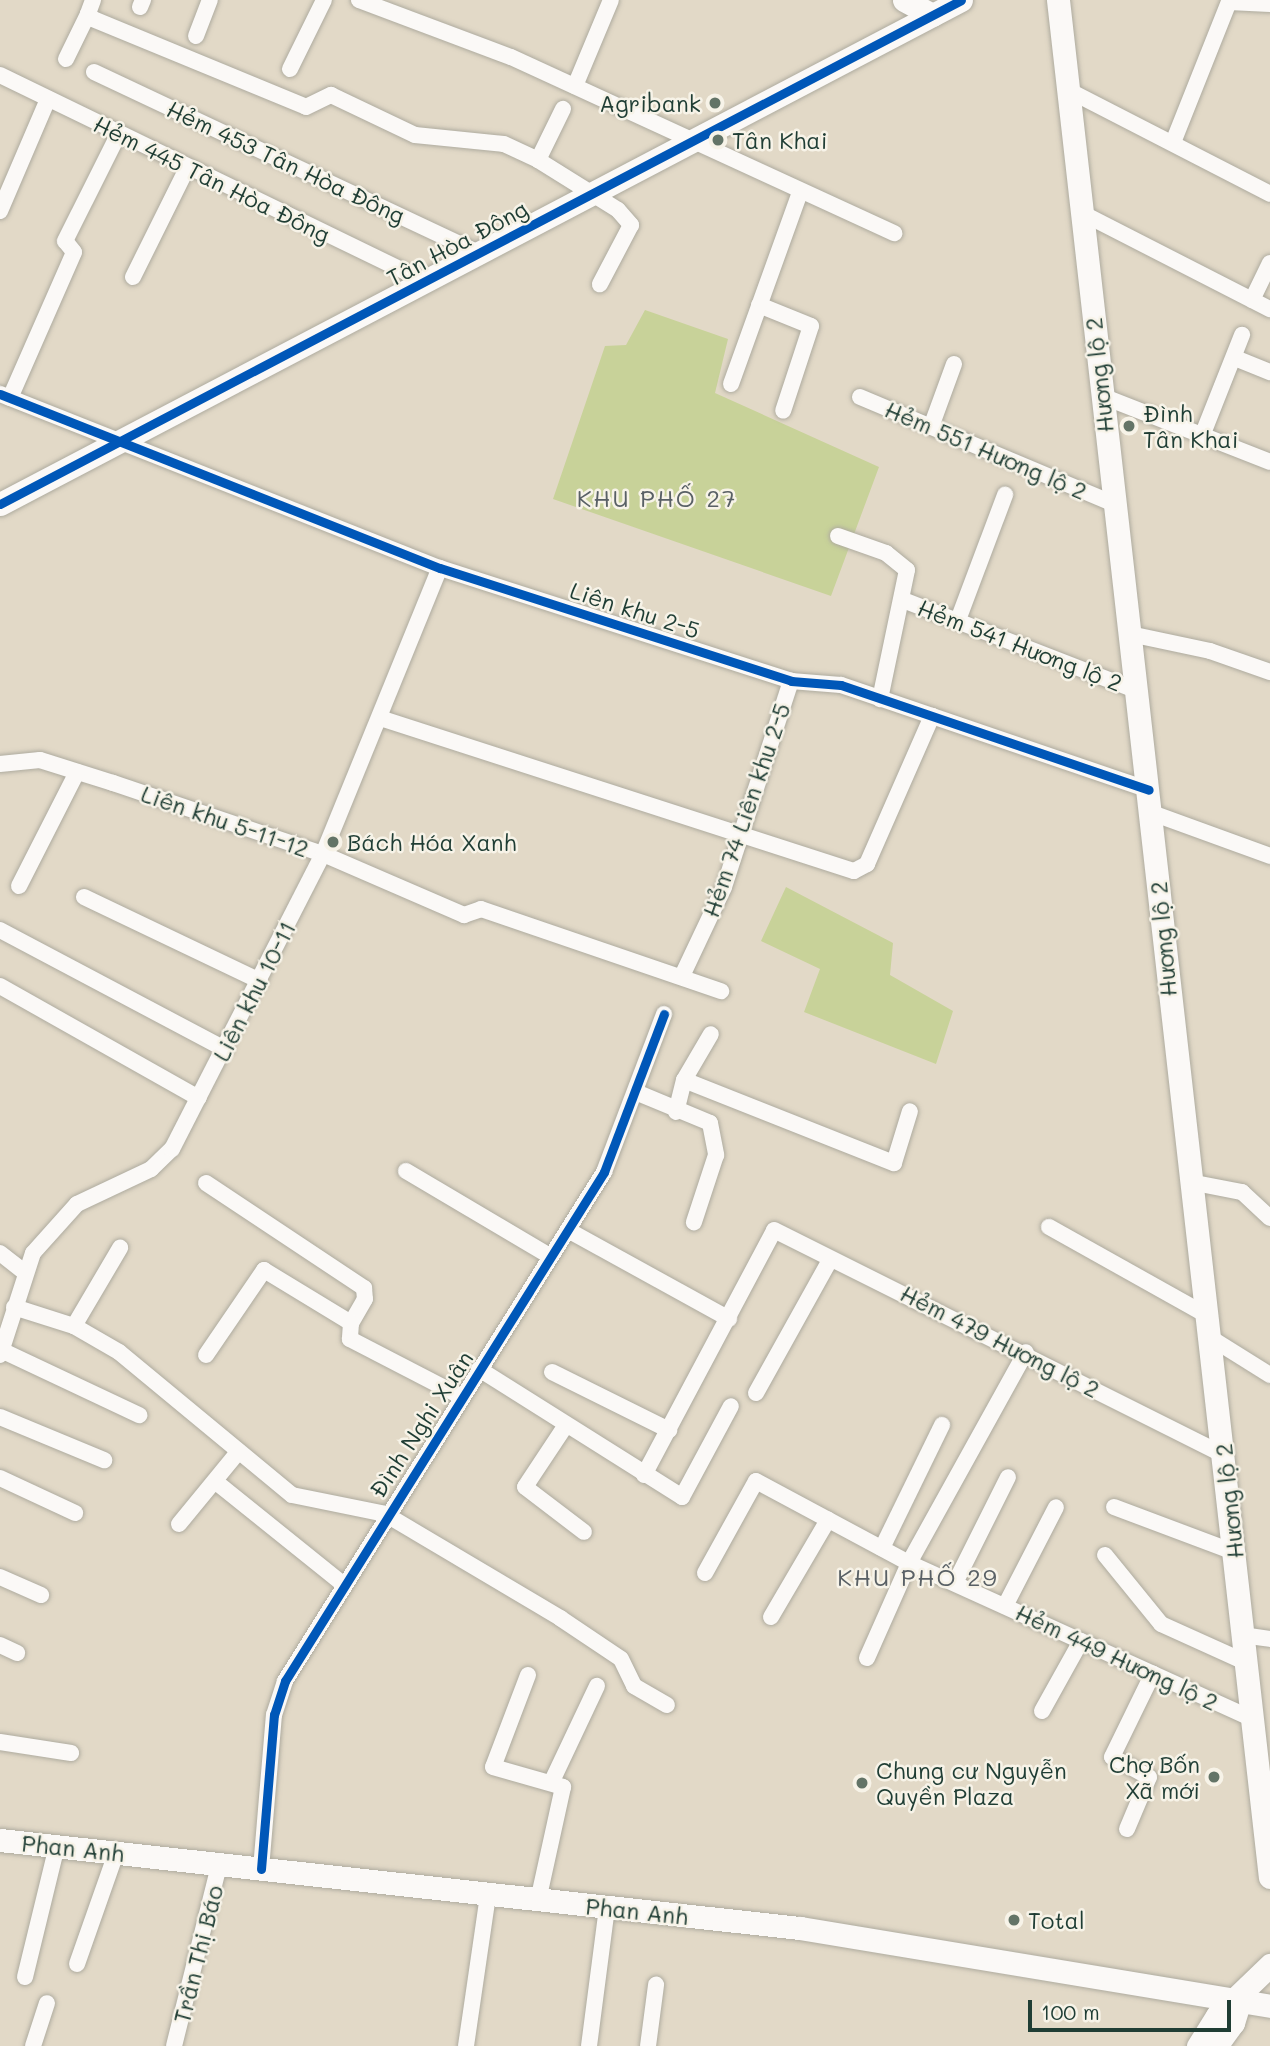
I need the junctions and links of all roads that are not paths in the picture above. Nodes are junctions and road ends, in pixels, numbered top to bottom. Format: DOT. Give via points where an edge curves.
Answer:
graph roads {
  1 [pos="211,0"];
  2 [pos="324,0"];
  3 [pos="359,0"];
  4 [pos="611,0"];
  5 [pos="904,0"];
  6 [pos="961,0"];
  7 [pos="1058,0"];
  8 [pos="1270,4"];
  9 [pos="90,7"];
  10 [pos="932,15"];
  11 [pos="196,36"];
  12 [pos="66,59"];
  13 [pos="290,69"];
  14 [pos="94,72"];
  15 [pos="2,80"];
  16 [pos="575,86"];
  17 [pos="1070,91"];
  18 [pos="48,99"];
  19 [pos="563,109"];
  20 [pos="118,135"];
  21 [pos="1174,140"];
  22 [pos="690,144"];
  23 [pos="538,160"];
  24 [pos="187,168"];
  25 [pos="800,192"];
  26 [pos="594,193"];
  27 [pos="1270,194"];
  28 [pos="0,211"];
  29 [pos="1082,213"];
  30 [pos="894,233"];
  31 [pos="479,253"];
  32 [pos="1270,263"];
  33 [pos="133,277"];
  34 [pos="425,281"];
  35 [pos="600,284"];
  36 [pos="1252,300"];
  37 [pos="759,305"];
  38 [pos="1270,309"];
  39 [pos="1242,335"];
  40 [pos="1235,358"];
  41 [pos="954,364"];
  42 [pos="1270,372"];
  43 [pos="731,384"];
  44 [pos="5,396"];
  45 [pos="1102,396"];
  46 [pos="860,397"];
  47 [pos="783,411"];
  48 [pos="931,427"];
  49 [pos="1202,436"];
  50 [pos="1270,443"];
  51 [pos="115,444"];
  52 [pos="1268,461"];
  53 [pos="1004,495"];
  54 [pos="1112,503"];
  55 [pos="0,504"];
  56 [pos="838,536"];
  57 [pos="440,568"];
  58 [pos="903,600"];
  59 [pos="958,620"];
  60 [pos="1130,634"];
  61 [pos="1270,673"];
  62 [pos="791,681"];
  63 [pos="1138,691"];
  64 [pos="880,699"];
  65 [pos="932,716"];
  66 [pos="380,718"];
  67 [pos="0,765"];
  68 [pos="76,772"];
  69 [pos="1149,790"];
  70 [pos="1152,813"];
  71 [pos="741,830"];
  72 [pos="323,854"];
  73 [pos="1270,856"];
  74 [pos="19,886"];
  75 [pos="84,897"];
  76 [pos="0,930"];
  77 [pos="682,976"];
  78 [pos="260,981"];
  79 [pos="0,986"];
  80 [pos="721,991"];
  81 [pos="664,1014"];
  82 [pos="711,1034"];
  83 [pos="225,1049"];
  84 [pos="684,1080"];
  85 [pos="638,1093"];
  86 [pos="199,1098"];
  87 [pos="910,1111"];
  88 [pos="676,1112"];
  89 [pos="406,1171"];
  90 [pos="1190,1182"];
  91 [pos="206,1184"];
  92 [pos="1270,1218"];
  93 [pos="694,1222"];
  94 [pos="1049,1227"];
  95 [pos="568,1230"];
  96 [pos="120,1248"];
  97 [pos="0,1253"];
  98 [pos="550,1256"];
  99 [pos="830,1260"];
  100 [pos="24,1272"];
  101 [pos="14,1307"];
  102 [pos="729,1320"];
  103 [pos="351,1323"];
  104 [pos="74,1326"];
  105 [pos="1212,1328"];
  106 [pos="1,1352"];
  107 [pos="1026,1352"];
  108 [pos="206,1355"];
  109 [pos="479,1369"];
  110 [pos="552,1372"];
  111 [pos="1270,1375"];
  112 [pos="756,1393"];
  113 [pos="462,1396"];
  114 [pos="731,1406"];
  115 [pos="139,1415"];
  116 [pos="0,1417"];
  117 [pos="566,1425"];
  118 [pos="942,1425"];
  119 [pos="669,1430"];
  120 [pos="239,1451"];
  121 [pos="1224,1455"];
  122 [pos="104,1460"];
  123 [pos="644,1475"];
  124 [pos="1008,1477"];
  125 [pos="0,1478"];
  126 [pos="216,1482"];
  127 [pos="1056,1507"];
  128 [pos="1114,1507"];
  129 [pos="75,1513"];
  130 [pos="385,1514"];
  131 [pos="828,1520"];
  132 [pos="179,1524"];
  133 [pos="584,1532"];
  134 [pos="882,1548"];
  135 [pos="1234,1552"];
  136 [pos="1105,1555"];
  137 [pos="909,1563"];
  138 [pos="705,1573"];
  139 [pos="0,1577"];
  140 [pos="956,1581"];
  141 [pos="343,1584"];
  142 [pos="41,1595"];
  143 [pos="1005,1606"];
  144 [pos="771,1617"];
  145 [pos="1242,1635"];
  146 [pos="1270,1639"];
  147 [pos="1081,1641"];
  148 [pos="0,1645"];
  149 [pos="18,1653"];
  150 [pos="867,1658"];
  151 [pos="1245,1662"];
  152 [pos="1153,1673"];
  153 [pos="528,1675"];
  154 [pos="597,1686"];
  155 [pos="667,1705"];
  156 [pos="1042,1712"];
  157 [pos="1251,1718"];
  158 [pos="0,1742"];
  159 [pos="71,1753"];
  160 [pos="554,1779"];
  161 [pos="1127,1829"];
  162 [pos="0,1840"];
  163 [pos="57,1846"];
  164 [pos="116,1853"];
  165 [pos="220,1863"];
  166 [pos="261,1869"];
  167 [pos="1270,1877"];
  168 [pos="488,1895"];
  169 [pos="538,1900"];
  170 [pos="607,1908"];
  171 [pos="77,1964"];
  172 [pos="1270,1965"];
  173 [pos="25,1977"];
  174 [pos="656,1985"];
  175 [pos="1240,2000"];
  176 [pos="47,2003"];
  177 [pos="1270,2006"];
  178 [pos="33,2046"];
  179 [pos="174,2046"];
  180 [pos="466,2046"];
  181 [pos="589,2046"];
  182 [pos="648,2046"];
  183 [pos="1198,2046"];
  184 [pos="1216,2046"];
  1 -- 11 [label="street"];
  2 -- 13 [label="street"];
  3 -- 16 [label="street"];
  4 -- 16 [label="street"];
  5 -- 10 [label="main road"];
  6 -- 10 [label="main road, Tân Hòa Đông"];
  7 -- 17 [label="main road, Hương lộ 2"];
  8 -- 21 [label="street" via="1229,2"];
  9 -- 12 [label="street"];
  9 -- 23 [label="street" via="306,107 331,95 415,135 504,144"];
  10 -- 22 [label="main road, Tân Hòa Đông"];
  14 -- 31 [label="street, Hẻm 453 Tân Hòa Đông"];
  15 -- 18 [label="street, Hẻm 445 Tân Hòa Đông"];
  16 -- 22 [label="street"];
  17 -- 21 [label="street"];
  17 -- 29 [label="main road, Hương lộ 2"];
  18 -- 20 [label="street, Hẻm 445 Tân Hòa Đông"];
  18 -- 28 [label="street"];
  19 -- 23 [label="street"];
  20 -- 24 [label="street, Hẻm 445 Tân Hòa Đông"];
  20 -- 44 [label="street" via="65,241 74,253"];
  21 -- 27 [label="street"];
  22 -- 25 [label="street"];
  22 -- 26 [label="main road, Tân Hòa Đông"];
  23 -- 26 [label="street"];
  24 -- 33 [label="street"];
  24 -- 34 [label="street, Hẻm 445 Tân Hòa Đông"];
  25 -- 30 [label="street"];
  25 -- 37 [label="street"];
  26 -- 31 [label="main road, Tân Hòa Đông"];
  26 -- 35 [label="street" via="631,225"];
  29 -- 36 [label="street"];
  29 -- 45 [label="main road, Hương lộ 2"];
  31 -- 34 [label="main road, Tân Hòa Đông"];
  32 -- 36 [label="street"];
  34 -- 51 [label="main road, Tân Hòa Đông"];
  36 -- 38 [label="street"];
  37 -- 43 [label="street"];
  37 -- 47 [label="street" via="811,326"];
  39 -- 40 [label="street"];
  40 -- 42 [label="street"];
  40 -- 49 [label="street"];
  41 -- 48 [label="street"];
  44 -- 51 [label="street, Liên khu 2-5"];
  45 -- 49 [label="street"];
  45 -- 54 [label="main road, Hương lộ 2"];
  46 -- 48 [label="street, Hẻm 551 Hương lộ 2"];
  48 -- 54 [label="street, Hẻm 551 Hương lộ 2"];
  49 -- 52 [label="street"];
  50 -- 52 [label="street"];
  51 -- 55 [label="main road, Tân Hòa Đông"];
  51 -- 57 [label="street, Liên khu 2-5"];
  53 -- 59 [label="street"];
  54 -- 60 [label="main road, Hương lộ 2"];
  56 -- 58 [label="street" via="899,562 908,579"];
  57 -- 62 [label="street, Liên khu 2-5"];
  57 -- 66 [label="street, Liên khu 10-11"];
  58 -- 59 [label="street, Hẻm 541 Hương lộ 2"];
  58 -- 64 [label="street"];
  59 -- 63 [label="street, Hẻm 541 Hương lộ 2"];
  60 -- 61 [label="street" via="1210,651"];
  60 -- 63 [label="main road, Hương lộ 2"];
  62 -- 64 [label="street, Liên khu 2-5" via="841,685"];
  62 -- 71 [label="street, Hẻm 74 Liên khu 2-5"];
  63 -- 69 [label="main road, Hương lộ 2"];
  64 -- 65 [label="street, Liên khu 2-5"];
  65 -- 69 [label="street, Liên khu 2-5"];
  65 -- 71 [label="street" via="867,864 854,871"];
  66 -- 71 [label="street"];
  66 -- 72 [label="street, Liên khu 10-11"];
  67 -- 68 [label="street, Liên khu 5-11-12" via="40,760"];
  68 -- 72 [label="street, Liên khu 5-11-12"];
  68 -- 74 [label="street"];
  69 -- 70 [label="main road, Hương lộ 2"];
  70 -- 73 [label="street"];
  70 -- 90 [label="main road, Hương lộ 2"];
  71 -- 77 [label="street, Hẻm 74 Liên khu 2-5" via="724,887"];
  72 -- 77 [label="street, Liên khu 5-11-12" via="464,915 481,909"];
  72 -- 78 [label="street, Liên khu 10-11"];
  75 -- 78 [label="street"];
  76 -- 83 [label="street"];
  77 -- 80 [label="street, Liên khu 5-11-12"];
  78 -- 83 [label="street, Liên khu 10-11"];
  79 -- 86 [label="street"];
  81 -- 85 [label="street, Đình Nghi Xuân"];
  82 -- 84 [label="street"];
  83 -- 86 [label="street, Liên khu 10-11"];
  84 -- 87 [label="street" via="894,1163"];
  84 -- 88 [label="street"];
  85 -- 88 [label="street"];
  85 -- 95 [label="street, Đình Nghi Xuân" via="604,1172"];
  86 -- 100 [label="street, Liên khu 10-11" via="172,1149 151,1169 77,1204 33,1253"];
  88 -- 93 [label="street" via="710,1123 716,1155"];
  89 -- 98 [label="street"];
  90 -- 92 [label="street" via="1242,1192"];
  90 -- 105 [label="main road, Hương lộ 2"];
  91 -- 103 [label="street" via="363,1288 365,1299"];
  94 -- 105 [label="street"];
  95 -- 98 [label="street, Đình Nghi Xuân"];
  95 -- 102 [label="street"];
  96 -- 104 [label="street"];
  97 -- 100 [label="street"];
  98 -- 109 [label="street, Đình Nghi Xuân"];
  99 -- 102 [label="street, Hẻm 479 Hương lộ 2" via="774,1230"];
  99 -- 107 [label="street, Hẻm 479 Hương lộ 2" via="877,1276"];
  99 -- 112 [label="street"];
  100 -- 101 [label="street, Liên khu 10-11"];
  101 -- 104 [label="street"];
  101 -- 106 [label="street, Liên khu 10-11"];
  102 -- 119 [label="street"];
  103 -- 108 [label="street" via="273,1273 258,1272"];
  103 -- 113 [label="street" via="350,1339"];
  104 -- 120 [label="street" via="119,1352"];
  105 -- 111 [label="street"];
  105 -- 121 [label="main road, Hương lộ 2"];
  106 -- 115 [label="street"];
  107 -- 121 [label="street, Hẻm 479 Hương lộ 2"];
  107 -- 137 [label="street"];
  109 -- 113 [label="street, Đình Nghi Xuân"];
  109 -- 117 [label="street"];
  110 -- 119 [label="street"];
  113 -- 130 [label="street, Đình Nghi Xuân"];
  114 -- 123 [label="street" via="682,1497"];
  116 -- 122 [label="street"];
  117 -- 123 [label="street"];
  117 -- 133 [label="street" via="524,1487"];
  118 -- 134 [label="street"];
  119 -- 123 [label="street"];
  120 -- 126 [label="street"];
  120 -- 130 [label="street" via="292,1495"];
  121 -- 135 [label="main road, Hương lộ 2"];
  124 -- 140 [label="street"];
  125 -- 129 [label="street"];
  126 -- 132 [label="street"];
  126 -- 141 [label="street"];
  127 -- 143 [label="street"];
  128 -- 135 [label="street"];
  130 -- 141 [label="street, Đình Nghi Xuân"];
  130 -- 155 [label="street" via="621,1659 634,1686"];
  131 -- 134 [label="street, Hẻm 449 Hương lộ 2"];
  131 -- 138 [label="street, Hẻm 449 Hương lộ 2" via="758,1482"];
  131 -- 144 [label="street"];
  134 -- 137 [label="street, Hẻm 449 Hương lộ 2"];
  135 -- 145 [label="main road, Hương lộ 2"];
  136 -- 151 [label="street" via="1161,1624"];
  137 -- 140 [label="street, Hẻm 449 Hương lộ 2"];
  137 -- 150 [label="street"];
  139 -- 142 [label="street"];
  140 -- 143 [label="street, Hẻm 449 Hương lộ 2"];
  141 -- 166 [label="street, Đình Nghi Xuân" via="278,1698"];
  143 -- 147 [label="street, Hẻm 449 Hương lộ 2"];
  145 -- 146 [label="street"];
  145 -- 151 [label="main road, Hương lộ 2"];
  147 -- 152 [label="street, Hẻm 449 Hương lộ 2"];
  147 -- 156 [label="street"];
  148 -- 149 [label="street"];
  151 -- 157 [label="main road, Hương lộ 2"];
  152 -- 157 [label="street, Hẻm 449 Hương lộ 2"];
  152 -- 161 [label="street" via="1112,1756 1149,1777"];
  153 -- 160 [label="street" via="493,1767"];
  154 -- 160 [label="street"];
  157 -- 167 [label="main road, Hương lộ 2"];
  158 -- 159 [label="street"];
  160 -- 169 [label="street" via="563,1787"];
  162 -- 163 [label="main road, Phan Anh"];
  163 -- 164 [label="main road, Phan Anh"];
  163 -- 173 [label="street"];
  164 -- 165 [label="main road, Phan Anh"];
  164 -- 171 [label="street"];
  165 -- 166 [label="main road, Phan Anh"];
  165 -- 179 [label="street, Trần Thị Báo"];
  166 -- 168 [label="main road, Phan Anh"];
  168 -- 169 [label="main road, Phan Anh"];
  168 -- 180 [label="street"];
  169 -- 170 [label="main road, Phan Anh"];
  170 -- 175 [label="main road, Phan Anh" via="929,1946"];
  170 -- 181 [label="street"];
  172 -- 175 [label="main road"];
  174 -- 182 [label="street"];
  175 -- 177 [label="main road, Phan Anh"];
  175 -- 183 [label="main road" via="1217,2016"];
  175 -- 184 [label="main road" via="1233,2023"];
  176 -- 178 [label="street"];
}
